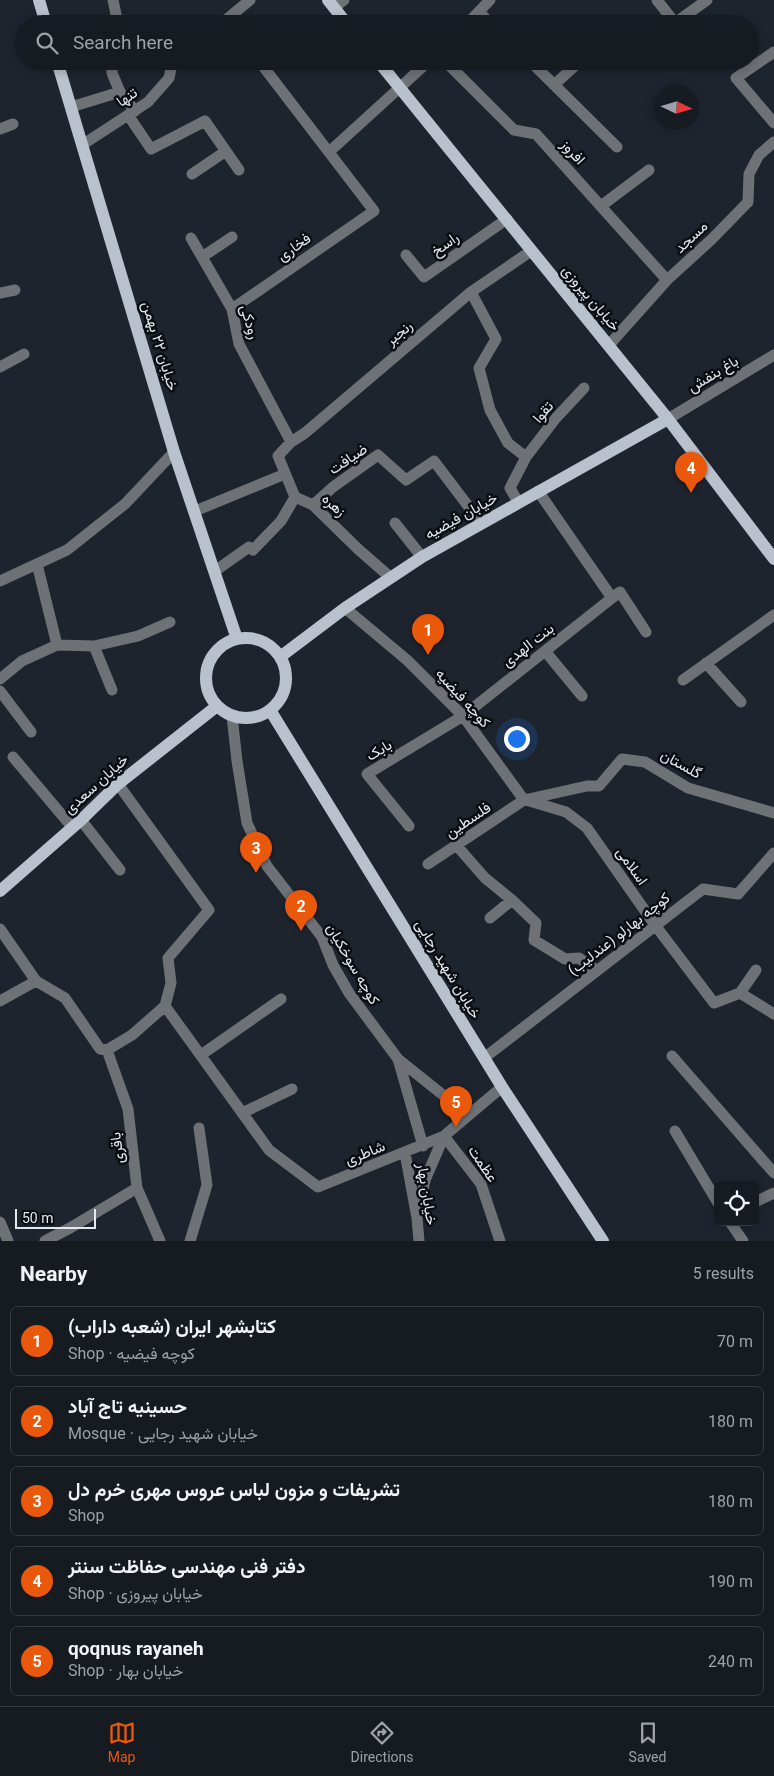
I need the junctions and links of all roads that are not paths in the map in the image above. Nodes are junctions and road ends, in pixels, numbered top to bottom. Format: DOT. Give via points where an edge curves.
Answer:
graph roads {
  1 [pos="38,0"];
  2 [pos="113,0"];
  3 [pos="249,0"];
  4 [pos="490,0"];
  5 [pos="657,0"];
  6 [pos="707,0"];
  7 [pos="336,3"];
  8 [pos="479,12"];
  9 [pos="43,15"];
  10 [pos="116,15"];
  11 [pos="233,15"];
  12 [pos="342,15"];
  13 [pos="476,15"];
  14 [pos="482,15"];
  15 [pos="669,15"];
  16 [pos="686,15"];
  17 [pos="774,52"];
  18 [pos="759,62"];
  19 [pos="60,70"];
  20 [pos="112,70"];
  21 [pos="171,70"];
  22 [pos="266,70"];
  23 [pos="385,70"];
  24 [pos="420,70"];
  25 [pos="454,70"];
  26 [pos="539,70"];
  27 [pos="570,70"];
  28 [pos="748,70"];
  29 [pos="554,85"];
  30 [pos="400,89"];
  31 [pos="120,92"];
  32 [pos="71,107"];
  33 [pos="132,113"];
  34 [pos="774,123"];
  35 [pos="13,124"];
  36 [pos="0,129"];
  37 [pos="774,142"];
  38 [pos="82,146"];
  39 [pos="617,147"];
  40 [pos="226,151"];
  41 [pos="329,152"];
  42 [pos="239,170"];
  43 [pos="649,170"];
  44 [pos="192,174"];
  45 [pos="601,206"];
  46 [pos="507,219"];
  47 [pos="232,237"];
  48 [pos="191,238"];
  49 [pos="531,251"];
  50 [pos="406,255"];
  51 [pos="202,257"];
  52 [pos="667,280"];
  53 [pos="15,290"];
  54 [pos="471,292"];
  55 [pos="0,293"];
  56 [pos="232,309"];
  57 [pos="609,345"];
  58 [pos="24,354"];
  59 [pos="774,356"];
  60 [pos="0,367"];
  61 [pos="584,388"];
  62 [pos="668,418"];
  63 [pos="291,442"];
  64 [pos="174,452"];
  65 [pos="526,457"];
  66 [pos="285,474"];
  67 [pos="538,491"];
  68 [pos="295,497"];
  69 [pos="518,502"];
  70 [pos="313,505"];
  71 [pos="195,511"];
  72 [pos="395,523"];
  73 [pos="481,523"];
  74 [pos="422,556"];
  75 [pos="774,559"];
  76 [pos="37,564"];
  77 [pos="215,571"];
  78 [pos="390,577"];
  79 [pos="0,581"];
  80 [pos="612,598"];
  81 [pos="345,608"];
  82 [pos="774,615"];
  83 [pos="170,622"];
  84 [pos="646,632"];
  85 [pos="237,639"];
  86 [pos="57,646"];
  87 [pos="94,646"];
  88 [pos="545,651"];
  89 [pos="280,657"];
  90 [pos="706,663"];
  91 [pos="0,679"];
  92 [pos="682,680"];
  93 [pos="112,690"];
  94 [pos="0,691"];
  95 [pos="582,696"];
  96 [pos="741,702"];
  97 [pos="217,706"];
  98 [pos="270,710"];
  99 [pos="232,716"];
  100 [pos="463,716"];
  101 [pos="31,732"];
  102 [pos="14,757"];
  103 [pos="118,784"];
  104 [pos="524,800"];
  105 [pos="774,813"];
  106 [pos="77,823"];
  107 [pos="409,826"];
  108 [pos="457,846"];
  109 [pos="774,853"];
  110 [pos="428,864"];
  111 [pos="120,870"];
  112 [pos="0,891"];
  113 [pos="512,900"];
  114 [pos="490,918"];
  115 [pos="655,925"];
  116 [pos="0,930"];
  117 [pos="596,970"];
  118 [pos="756,970"];
  119 [pos="36,981"];
  120 [pos="740,993"];
  121 [pos="281,999"];
  122 [pos="0,1001"];
  123 [pos="165,1006"];
  124 [pos="774,1014"];
  125 [pos="107,1050"];
  126 [pos="202,1055"];
  127 [pos="672,1056"];
  128 [pos="484,1058"];
  129 [pos="398,1059"];
  130 [pos="502,1087"];
  131 [pos="292,1089"];
  132 [pos="242,1113"];
  133 [pos="468,1115"];
  134 [pos="199,1128"];
  135 [pos="675,1131"];
  136 [pos="444,1136"];
  137 [pos="422,1146"];
  138 [pos="405,1153"];
  139 [pos="774,1173"];
  140 [pos="137,1188"];
  141 [pos="774,1193"];
  142 [pos="714,1196"];
  143 [pos="759,1200"];
  144 [pos="417,1218"];
  145 [pos="0,1222"];
  146 [pos="733,1226"];
  147 [pos="8,1241"];
  148 [pos="45,1241"];
  149 [pos="160,1241"];
  150 [pos="190,1241"];
  151 [pos="419,1241"];
  152 [pos="500,1241"];
  153 [pos="603,1241"];
  154 [pos="743,1241"];
  1 -- 9 [label="main road"];
  2 -- 10 [label="street"];
  3 -- 11 [label="street"];
  4 -- 8 [label="street"];
  5 -- 15 [label="street"];
  6 -- 16 [label="street"];
  7 -- 12 [label="main road"];
  8 -- 13 [label="street"];
  8 -- 14 [label="street"];
  17 -- 18 [label="street"];
  19 -- 32 [label="main road, خیابان ۲۲ بهمن"];
  20 -- 31 [label="street"];
  21 -- 33 [label="street, تنها" via="169,78 148,102"];
  22 -- 41 [label="street"];
  23 -- 30 [label="main road, خیابان پیروزی"];
  24 -- 30 [label="street"];
  25 -- 45 [label="street, افروز" via="514,130 536,134"];
  26 -- 29 [label="street"];
  27 -- 29 [label="street"];
  28 -- 34 [label="street" via="736,78"];
  29 -- 39 [label="street"];
  30 -- 41 [label="street"];
  30 -- 46 [label="main road, خیابان پیروزی"];
  31 -- 32 [label="street"];
  31 -- 33 [label="street"];
  32 -- 38 [label="main road, خیابان ۲۲ بهمن"];
  33 -- 38 [label="street, تنها"];
  33 -- 40 [label="street" via="151,149 205,121"];
  35 -- 36 [label="street"];
  37 -- 52 [label="street, مسجد" via="759,155 749,174 748,202"];
  38 -- 64 [label="main road, خیابان ۲۲ بهمن"];
  40 -- 42 [label="street"];
  40 -- 44 [label="street"];
  41 -- 56 [label="street, فخاری" via="374,211"];
  43 -- 45 [label="street"];
  45 -- 52 [label="street, افروز"];
  46 -- 49 [label="main road, خیابان پیروزی"];
  46 -- 50 [label="street, راسخ" via="424,277"];
  47 -- 51 [label="street"];
  48 -- 51 [label="street, رودکی"];
  49 -- 54 [label="street, رنجبر"];
  49 -- 57 [label="main road, خیابان پیروزی"];
  51 -- 56 [label="street, رودکی"];
  52 -- 57 [label="street, مسجد"];
  53 -- 55 [label="street"];
  54 -- 63 [label="street, رنجبر"];
  54 -- 65 [label="street" via="496,339 480,368 490,410 508,443"];
  56 -- 63 [label="street, رودکی" via="239,344"];
  57 -- 62 [label="main road, خیابان پیروزی"];
  58 -- 60 [label="street"];
  59 -- 62 [label="street, باغ بنفش"];
  61 -- 65 [label="street, تقوا"];
  62 -- 67 [label="main road, خیابان فیضیه"];
  62 -- 75 [label="main road, خیابان پیروزی"];
  63 -- 66 [label="street" via="278,456"];
  64 -- 71 [label="main road, خیابان ۲۲ بهمن"];
  64 -- 76 [label="street" via="125,504 68,550"];
  65 -- 69 [label="street, تقوا" via="510,488"];
  66 -- 68 [label="street"];
  66 -- 71 [label="street"];
  67 -- 69 [label="main road, خیابان فیضیه"];
  67 -- 80 [label="street"];
  68 -- 70 [label="street, زهره"];
  68 -- 77 [label="street" via="281,521 253,550 249,548"];
  69 -- 73 [label="main road, خیابان فیضیه"];
  70 -- 73 [label="street, ضیافت" via="378,454 406,480 434,461"];
  70 -- 78 [label="street, زهره"];
  71 -- 77 [label="main road, خیابان ۲۲ بهمن"];
  72 -- 74 [label="street"];
  73 -- 74 [label="main road, خیابان فیضیه"];
  74 -- 78 [label="main road, خیابان فیضیه"];
  76 -- 79 [label="street"];
  76 -- 86 [label="street"];
  77 -- 85 [label="main road, خیابان ۲۲ بهمن"];
  78 -- 81 [label="main road, خیابان فیضیه"];
  80 -- 84 [label="street" via="620,592"];
  80 -- 88 [label="street, بنت الهدی"];
  81 -- 89 [label="main road, خیابان فیضیه"];
  81 -- 100 [label="street, کوچه فیضیه" via="407,660"];
  82 -- 90 [label="street"];
  83 -- 87 [label="street" via="138,636"];
  85 -- 89 [label="main road" via="257,639"];
  85 -- 97 [label="main road" via="221,647 206,672 206,684"];
  86 -- 87 [label="street"];
  86 -- 91 [label="street" via="22,661"];
  87 -- 93 [label="street"];
  88 -- 95 [label="street"];
  88 -- 100 [label="street, بنت الهدی"];
  89 -- 98 [label="main road" via="285,668 284,691"];
  90 -- 92 [label="street"];
  90 -- 96 [label="street"];
  94 -- 101 [label="street"];
  97 -- 99 [label="main road"];
  97 -- 103 [label="main road, خیابان سعدی"];
  98 -- 99 [label="main road" via="256,717"];
  98 -- 128 [label="main road, خیابان شهید رجایی"];
  99 -- 129 [label="street, کوچه سوخکیان" via="247,823 263,857 322,937 349,993"];
  100 -- 104 [label="street, کوچه فیضیه"];
  100 -- 107 [label="street, بابک" via="367,774"];
  102 -- 106 [label="street"];
  103 -- 106 [label="main road, خیابان سعدی"];
  103 -- 123 [label="street" via="209,910 168,958 172,982"];
  104 -- 105 [label="street, گلستان" via="599,786 622,759 645,762 688,788"];
  104 -- 108 [label="street, فلسطین"];
  104 -- 115 [label="street, اسلامی" via="566,812 586,828"];
  106 -- 111 [label="street"];
  106 -- 112 [label="main road, خیابان سعدی"];
  108 -- 110 [label="street, فلسطین"];
  108 -- 113 [label="street" via="485,878"];
  109 -- 115 [label="street, کوچه بهارلو (عندلیب)" via="738,894 703,889"];
  113 -- 114 [label="street"];
  113 -- 117 [label="street" via="536,922 534,940 565,959 579,958"];
  115 -- 117 [label="street, کوچه بهارلو (عندلیب)"];
  115 -- 120 [label="street, اسلامی" via="714,1004"];
  116 -- 119 [label="street, باقری"];
  117 -- 128 [label="street, کوچه بهارلو (عندلیب)"];
  118 -- 120 [label="street"];
  119 -- 122 [label="street"];
  119 -- 125 [label="street, باقری" via="65,998 100,1049"];
  120 -- 124 [label="street"];
  121 -- 126 [label="street"];
  123 -- 125 [label="street" via="132,1035"];
  123 -- 126 [label="street"];
  125 -- 140 [label="street, باقری" via="128,1109"];
  126 -- 132 [label="street"];
  127 -- 139 [label="street"];
  128 -- 130 [label="main road, خیابان شهید رجایی"];
  129 -- 133 [label="street"];
  129 -- 137 [label="street"];
  130 -- 133 [label="street, خیابان بهار"];
  130 -- 153 [label="main road, خیابان شهید رجایی"];
  131 -- 132 [label="street"];
  132 -- 138 [label="street, شاطری" via="269,1150 318,1188"];
  133 -- 136 [label="street, خیابان بهار"];
  134 -- 150 [label="street" via="207,1185"];
  135 -- 142 [label="street"];
  136 -- 137 [label="street, خیابان بهار"];
  136 -- 144 [label="street" via="425,1180"];
  136 -- 152 [label="street, عظمت" via="481,1184"];
  137 -- 138 [label="street, شاطری"];
  138 -- 144 [label="street, خیابان بهار"];
  140 -- 148 [label="street"];
  140 -- 149 [label="street, باقری"];
  141 -- 143 [label="street"];
  144 -- 151 [label="street, خیابان بهار"];
  145 -- 147 [label="street"];
  146 -- 154 [label="street"];
}
